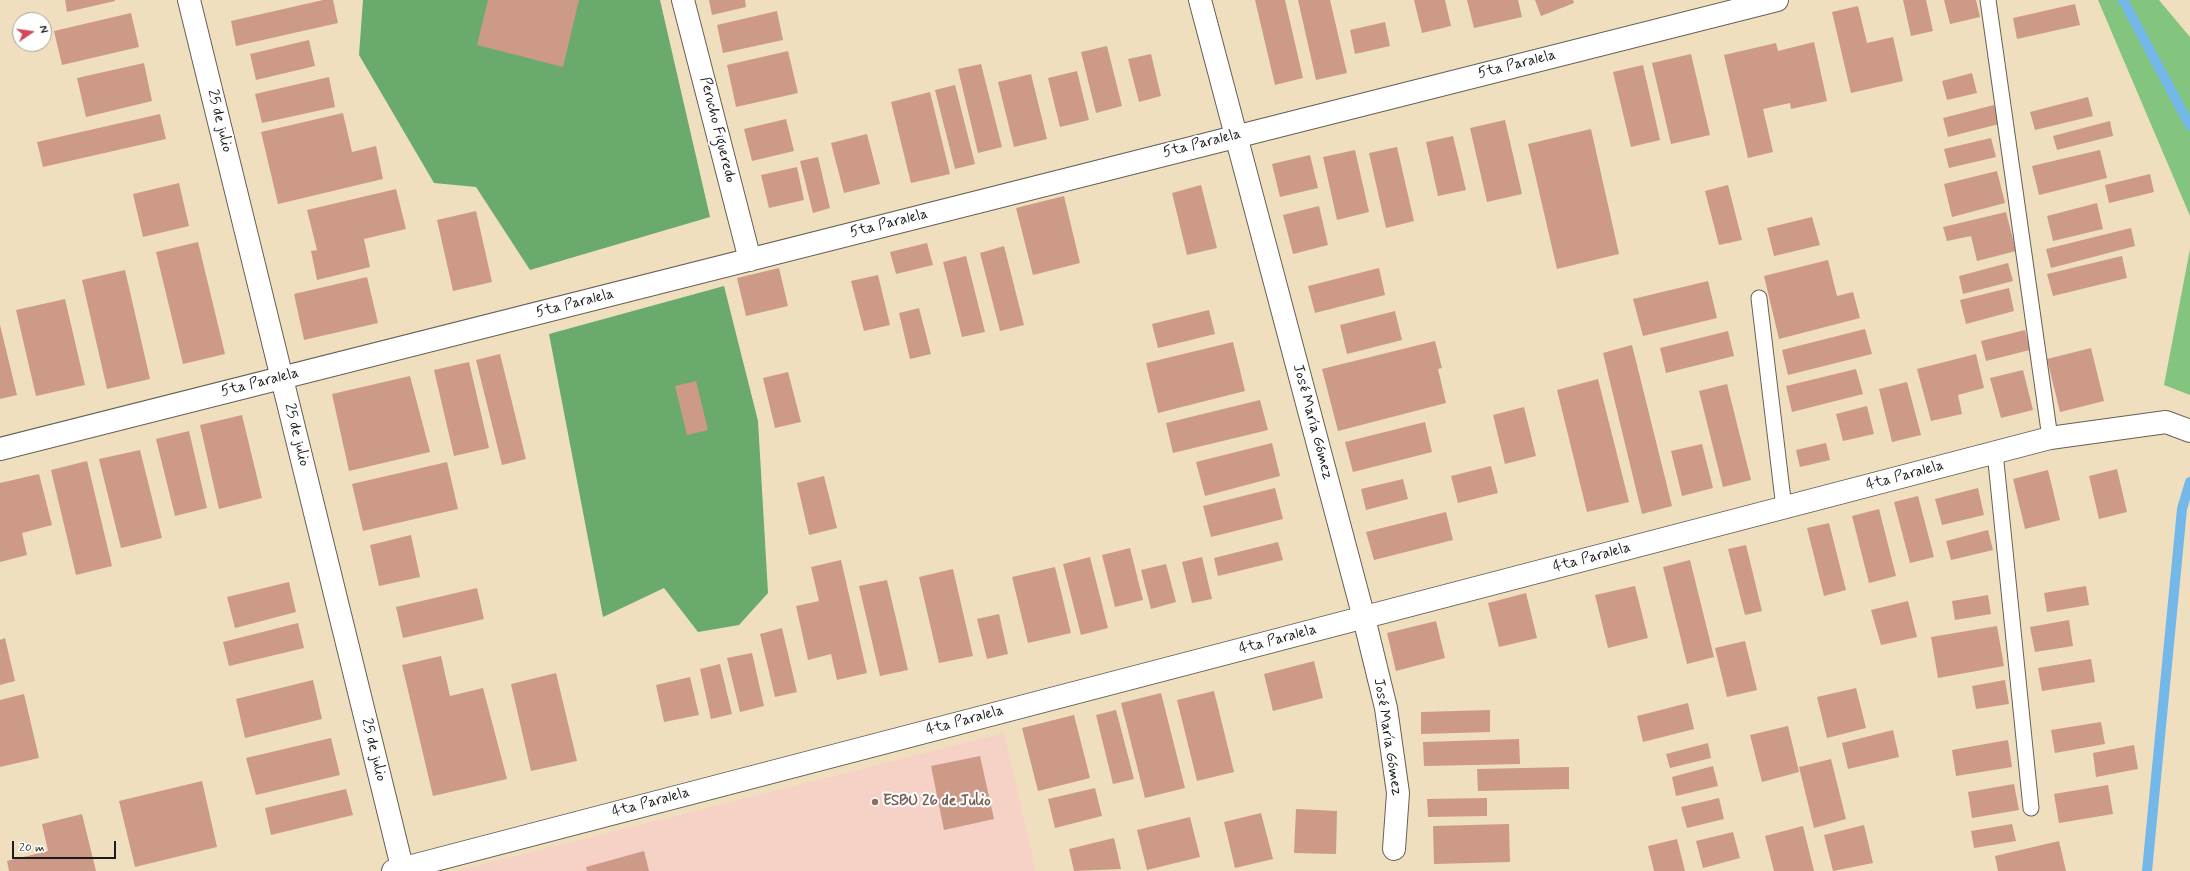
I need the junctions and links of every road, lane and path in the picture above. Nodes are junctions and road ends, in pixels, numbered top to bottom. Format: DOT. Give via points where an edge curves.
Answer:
graph roads {
  1 [pos="189,0"];
  2 [pos="683,0"];
  3 [pos="1200,0"];
  4 [pos="1777,0"];
  5 [pos="1988,0"];
  6 [pos="1236,135"];
  7 [pos="750,260"];
  8 [pos="1759,298"];
  9 [pos="282,378"];
  10 [pos="2190,431"];
  11 [pos="2050,438"];
  12 [pos="0,449"];
  13 [pos="1995,452"];
  14 [pos="1784,508"];
  15 [pos="1364,618"];
  16 [pos="2031,808"];
  17 [pos="1394,849"];
  18 [pos="399,870"];
  1 -- 9 [label="street, 25 de julio"];
  2 -- 7 [label="street, Perucho Figueredo"];
  3 -- 6 [label="street, José María Gómez"];
  4 -- 6 [label="street, 5ta Paralela"];
  5 -- 11 [label="lane"];
  6 -- 7 [label="street, 5ta Paralela"];
  6 -- 15 [label="street, José María Gómez"];
  7 -- 9 [label="street, 5ta Paralela"];
  8 -- 14 [label="lane"];
  9 -- 12 [label="street, 5ta Paralela"];
  9 -- 18 [label="street, 25 de julio"];
  10 -- 11 [label="street, 4ta Paralela" via="2166,422"];
  11 -- 13 [label="street, 4ta Paralela"];
  13 -- 14 [label="street, 4ta Paralela"];
  13 -- 16 [label="lane"];
  14 -- 15 [label="street, 4ta Paralela"];
  15 -- 17 [label="street, José María Gómez" via="1386,708 1397,786"];
  15 -- 18 [label="street, 4ta Paralela"];
}
